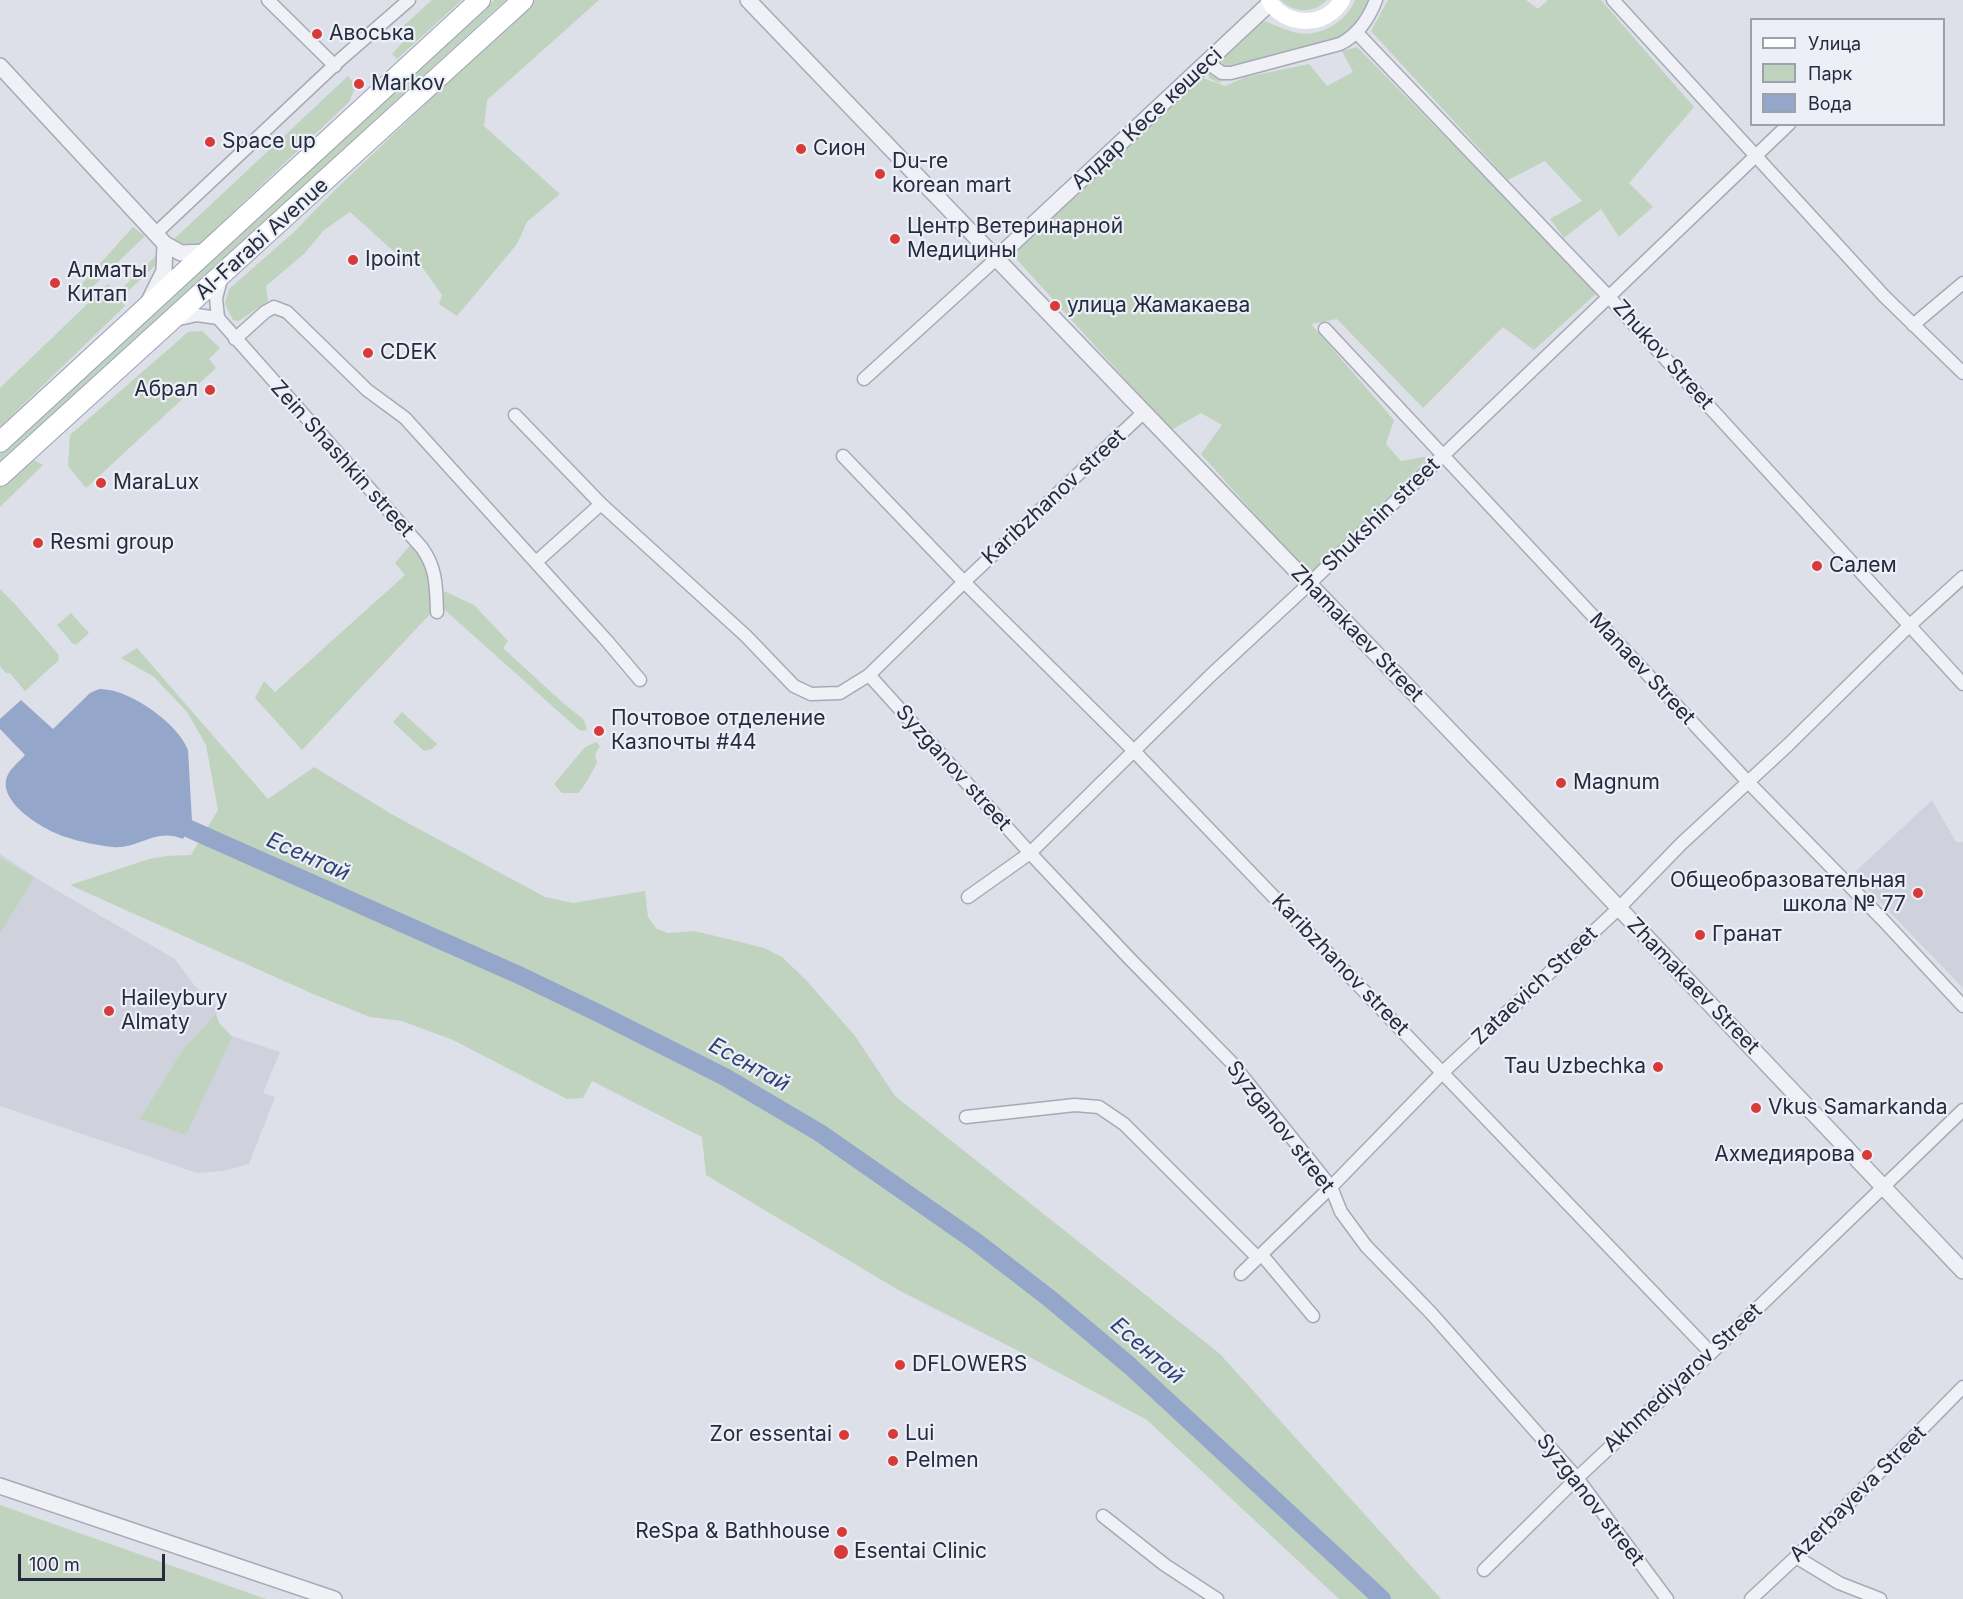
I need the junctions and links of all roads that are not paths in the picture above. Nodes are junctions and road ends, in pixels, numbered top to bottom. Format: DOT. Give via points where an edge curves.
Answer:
graph roads {
  1 [pos="268,0"];
  2 [pos="409,0"];
  3 [pos="480,0"];
  4 [pos="523,0"];
  5 [pos="748,0"];
  6 [pos="1342,0"];
  7 [pos="1376,0"];
  8 [pos="1613,0"];
  9 [pos="1269,2"];
  10 [pos="1356,32"];
  11 [pos="1208,63"];
  12 [pos="0,66"];
  13 [pos="335,66"];
  14 [pos="1787,126"];
  15 [pos="1756,154"];
  16 [pos="160,239"];
  17 [pos="206,252"];
  18 [pos="996,259"];
  19 [pos="222,276"];
  20 [pos="1963,283"];
  21 [pos="1608,296"];
  22 [pos="146,306"];
  23 [pos="218,318"];
  24 [pos="170,322"];
  25 [pos="1913,325"];
  26 [pos="1325,329"];
  27 [pos="235,339"];
  28 [pos="1963,373"];
  29 [pos="864,379"];
  30 [pos="1143,413"];
  31 [pos="514,415"];
  32 [pos="0,442"];
  33 [pos="1443,455"];
  34 [pos="843,456"];
  35 [pos="0,476"];
  36 [pos="601,504"];
  37 [pos="536,562"];
  38 [pos="1963,577"];
  39 [pos="964,582"];
  40 [pos="1309,584"];
  41 [pos="437,612"];
  42 [pos="1909,626"];
  43 [pos="869,675"];
  44 [pos="640,680"];
  45 [pos="1963,684"];
  46 [pos="1133,750"];
  47 [pos="1748,782"];
  48 [pos="1030,853"];
  49 [pos="968,897"];
  50 [pos="1619,908"];
  51 [pos="1963,1006"];
  52 [pos="1443,1072"];
  53 [pos="1963,1110"];
  54 [pos="966,1118"];
  55 [pos="1331,1188"];
  56 [pos="1883,1188"];
  57 [pos="1260,1256"];
  58 [pos="1963,1271"];
  59 [pos="1241,1274"];
  60 [pos="1313,1316"];
  61 [pos="1711,1353"];
  62 [pos="1963,1387"];
  63 [pos="1577,1478"];
  64 [pos="0,1486"];
  65 [pos="1103,1516"];
  66 [pos="1796,1557"];
  67 [pos="1484,1570"];
  68 [pos="334,1599"];
  69 [pos="1217,1599"];
  70 [pos="1667,1599"];
  71 [pos="1751,1599"];
  72 [pos="1880,1599"];
  1 -- 13 [label="street"];
  2 -- 13 [label="street"];
  3 -- 17 [label="main road, Al-Farabi Avenue"];
  4 -- 19 [label="main road, Al-Farabi Avenue"];
  5 -- 18 [label="street, Zhamakaev Street"];
  6 -- 9 [label="main road" via="1327,15 1304,22 1281,15"];
  7 -- 10 [label="street" via="1370,16"];
  8 -- 15 [label="street"];
  9 -- 11 [label="street, Алдар Көсе көшесі"];
  10 -- 11 [label="street" via="1340,44 1241,70 1222,73"];
  10 -- 21 [label="street, Zhukov Street"];
  11 -- 18 [label="street, Алдар Көсе көшесі"];
  12 -- 16 [label="street"];
  13 -- 16 [label="street"];
  14 -- 15 [label="street, Shukshin street"];
  15 -- 21 [label="street, Shukshin street"];
  15 -- 25 [label="street"];
  16 -- 17 [label="street" via="176,252"];
  16 -- 22 [label="street" via="164,271"];
  17 -- 22 [label="main road, Al-Farabi Avenue"];
  18 -- 29 [label="street"];
  18 -- 30 [label="street, Zhamakaev Street"];
  19 -- 23 [label="street" via="216,298"];
  19 -- 24 [label="main road, Al-Farabi Avenue"];
  20 -- 25 [label="street"];
  21 -- 33 [label="street, Shukshin street"];
  21 -- 42 [label="street, Zhukov Street"];
  22 -- 32 [label="main road, Al-Farabi Avenue"];
  23 -- 24 [label="street" via="197,315"];
  23 -- 27 [label="street, Zein Shashkin street"];
  24 -- 35 [label="main road, Al-Farabi Avenue"];
  25 -- 28 [label="street"];
  26 -- 33 [label="street, Manaev Street"];
  27 -- 37 [label="street" via="274,307 287,312 367,390 405,418"];
  27 -- 41 [label="street, Zein Shashkin street" via="422,548 432,562"];
  30 -- 39 [label="street, Karibzhanov street"];
  30 -- 40 [label="street, Zhamakaev Street"];
  31 -- 36 [label="street, Karibzhanov street"];
  33 -- 40 [label="street, Shukshin street"];
  33 -- 47 [label="street, Manaev Street"];
  34 -- 39 [label="street, Karibzhanov street"];
  36 -- 37 [label="street"];
  36 -- 43 [label="street, Karibzhanov street" via="741,631 794,686 811,694 840,693"];
  37 -- 44 [label="street"];
  38 -- 42 [label="street, Zataevich Street"];
  39 -- 43 [label="street, Karibzhanov street"];
  39 -- 46 [label="street, Karibzhanov street"];
  40 -- 46 [label="street, Shukshin street"];
  40 -- 50 [label="street, Zhamakaev Street"];
  42 -- 45 [label="street, Zhukov Street"];
  42 -- 47 [label="street, Zataevich Street"];
  43 -- 48 [label="street, Syzganov street"];
  46 -- 48 [label="street, Shukshin street"];
  46 -- 52 [label="street, Karibzhanov street"];
  47 -- 50 [label="street, Zataevich Street"];
  47 -- 51 [label="street, Manaev Street"];
  48 -- 49 [label="street, Shukshin street"];
  48 -- 55 [label="street, Syzganov street" via="1231,1062"];
  50 -- 52 [label="street, Zataevich Street"];
  50 -- 56 [label="street, Zhamakaev Street"];
  52 -- 55 [label="street, Zataevich Street"];
  52 -- 61 [label="street, Karibzhanov street"];
  53 -- 56 [label="street, Akhmediyarov Street"];
  54 -- 57 [label="street" via="1075,1105 1099,1107 1131,1132"];
  55 -- 57 [label="street, Zataevich Street"];
  55 -- 63 [label="street, Syzganov street" via="1341,1212 1366,1246 1431,1313"];
  56 -- 58 [label="street, Zhamakaev Street"];
  56 -- 61 [label="street, Akhmediyarov Street"];
  57 -- 59 [label="street, Zataevich Street"];
  57 -- 60 [label="street"];
  61 -- 63 [label="street, Akhmediyarov Street"];
  62 -- 66 [label="street, Azerbayeva Street"];
  63 -- 67 [label="street, Akhmediyarov Street"];
  63 -- 70 [label="street, Syzganov street"];
  64 -- 68 [label="street"];
  65 -- 69 [label="street"];
  66 -- 71 [label="street, Azerbayeva Street"];
  66 -- 72 [label="street" via="1839,1583"];
}
